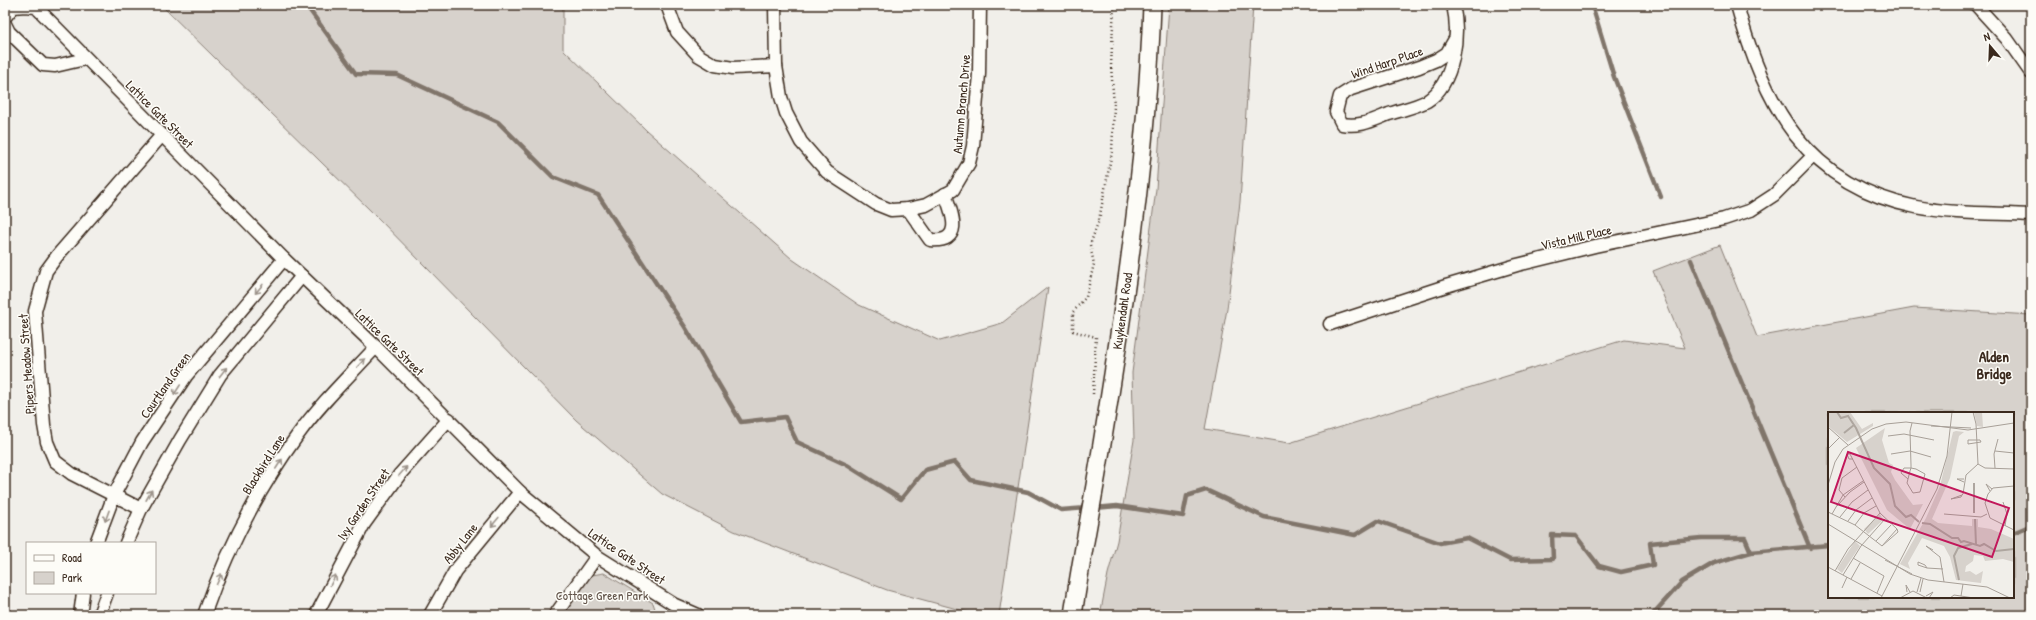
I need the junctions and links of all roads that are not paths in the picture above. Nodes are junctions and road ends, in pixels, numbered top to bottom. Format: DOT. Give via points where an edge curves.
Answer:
graph roads {
  1 [pos="666,5"];
  2 [pos="775,5"];
  3 [pos="980,5"];
  4 [pos="1152,5"];
  5 [pos="1453,5"];
  6 [pos="1737,5"];
  7 [pos="1976,5"];
  8 [pos="5,17"];
  9 [pos="5,24"];
  10 [pos="1455,39"];
  11 [pos="85,59"];
  12 [pos="776,66"];
  13 [pos="2031,73"];
  14 [pos="162,135"];
  15 [pos="1813,156"];
  16 [pos="945,194"];
  17 [pos="908,209"];
  18 [pos="2031,215"];
  19 [pos="284,259"];
  20 [pos="302,276"];
  21 [pos="1330,324"];
  22 [pos="376,347"];
  23 [pos="448,419"];
  24 [pos="520,492"];
  25 [pos="114,495"];
  26 [pos="141,509"];
  27 [pos="96,542"];
  28 [pos="126,542"];
  29 [pos="597,556"];
  30 [pos="82,594"];
  31 [pos="107,594"];
  32 [pos="673,610"];
  33 [pos="80,615"];
  34 [pos="99,615"];
  35 [pos="204,615"];
  36 [pos="316,615"];
  37 [pos="430,615"];
  38 [pos="555,615"];
  39 [pos="698,615"];
  40 [pos="1073,615"];
  1 -- 12 [label="street" via="677,32 698,55 715,65 733,68"];
  2 -- 12 [label="street, Autumn Branch Drive"];
  3 -- 16 [label="street, Autumn Branch Drive" via="979,74 973,146 969,163 953,190"];
  4 -- 40 [label="main road, Kuykendahl Road" via="1141,165 1125,290"];
  5 -- 10 [label="street, Wind Harp Place" via="1456,18"];
  6 -- 15 [label="street" via="1744,31 1772,101 1801,144"];
  7 -- 13 [label="street" via="2010,43"];
  8 -- 11 [label="street, Lattice Gate Street" via="13,7 36,7"];
  9 -- 11 [label="street" via="9,32 43,65 55,66"];
  10 -- 10 [label="street, Wind Harp Place" via="1447,53 1436,60 1350,89 1340,96 1336,112 1342,124 1356,126 1427,100 1444,83"];
  11 -- 14 [label="street, Lattice Gate Street"];
  12 -- 17 [label="street, Autumn Branch Drive" via="786,113 801,142 827,172 876,204 891,210"];
  14 -- 19 [label="street, Lattice Gate Street"];
  14 -- 25 [label="street, Pipers Meadow Street" via="56,256 46,271 35,311 44,425 55,461 72,474"];
  15 -- 18 [label="street" via="1857,187 1898,203 1941,210"];
  15 -- 21 [label="street, Vista Mill Place" via="1774,195 1751,210 1724,219 1517,265"];
  16 -- 17 [label="street, Autumn Branch Drive" via="926,205"];
  16 -- 17 [label="street" via="954,218 954,226 952,234 945,238 930,240"];
  19 -- 20 [label="street, Lattice Gate Street"];
  19 -- 25 [label="street, Courtland Green, one-way" via="186,376 142,442"];
  20 -- 22 [label="street, Lattice Gate Street"];
  26 -- 20 [label="street, one-way" via="220,375"];
  22 -- 23 [label="street, Lattice Gate Street"];
  35 -- 22 [label="street, Blackbird Lane, one-way" via="237,538 265,486 297,436"];
  23 -- 24 [label="street, Lattice Gate Street"];
  36 -- 23 [label="street, Ivy Garden Street, one-way" via="364,524 400,474"];
  24 -- 29 [label="street, Lattice Gate Street"];
  24 -- 37 [label="street, Abby Lane, one-way" via="456,571"];
  25 -- 26 [label="street, Pipers Meadow Street"];
  25 -- 27 [label="street, Courtland Green, one-way"];
  26 -- 28 [label="street"];
  29 -- 32 [label="street, Lattice Gate Street"];
  29 -- 38 [label="street"];
  30 -- 33 [label="street"];
  31 -- 34 [label="street"];
  32 -- 39 [label="street, Lattice Gate Street"];
}
